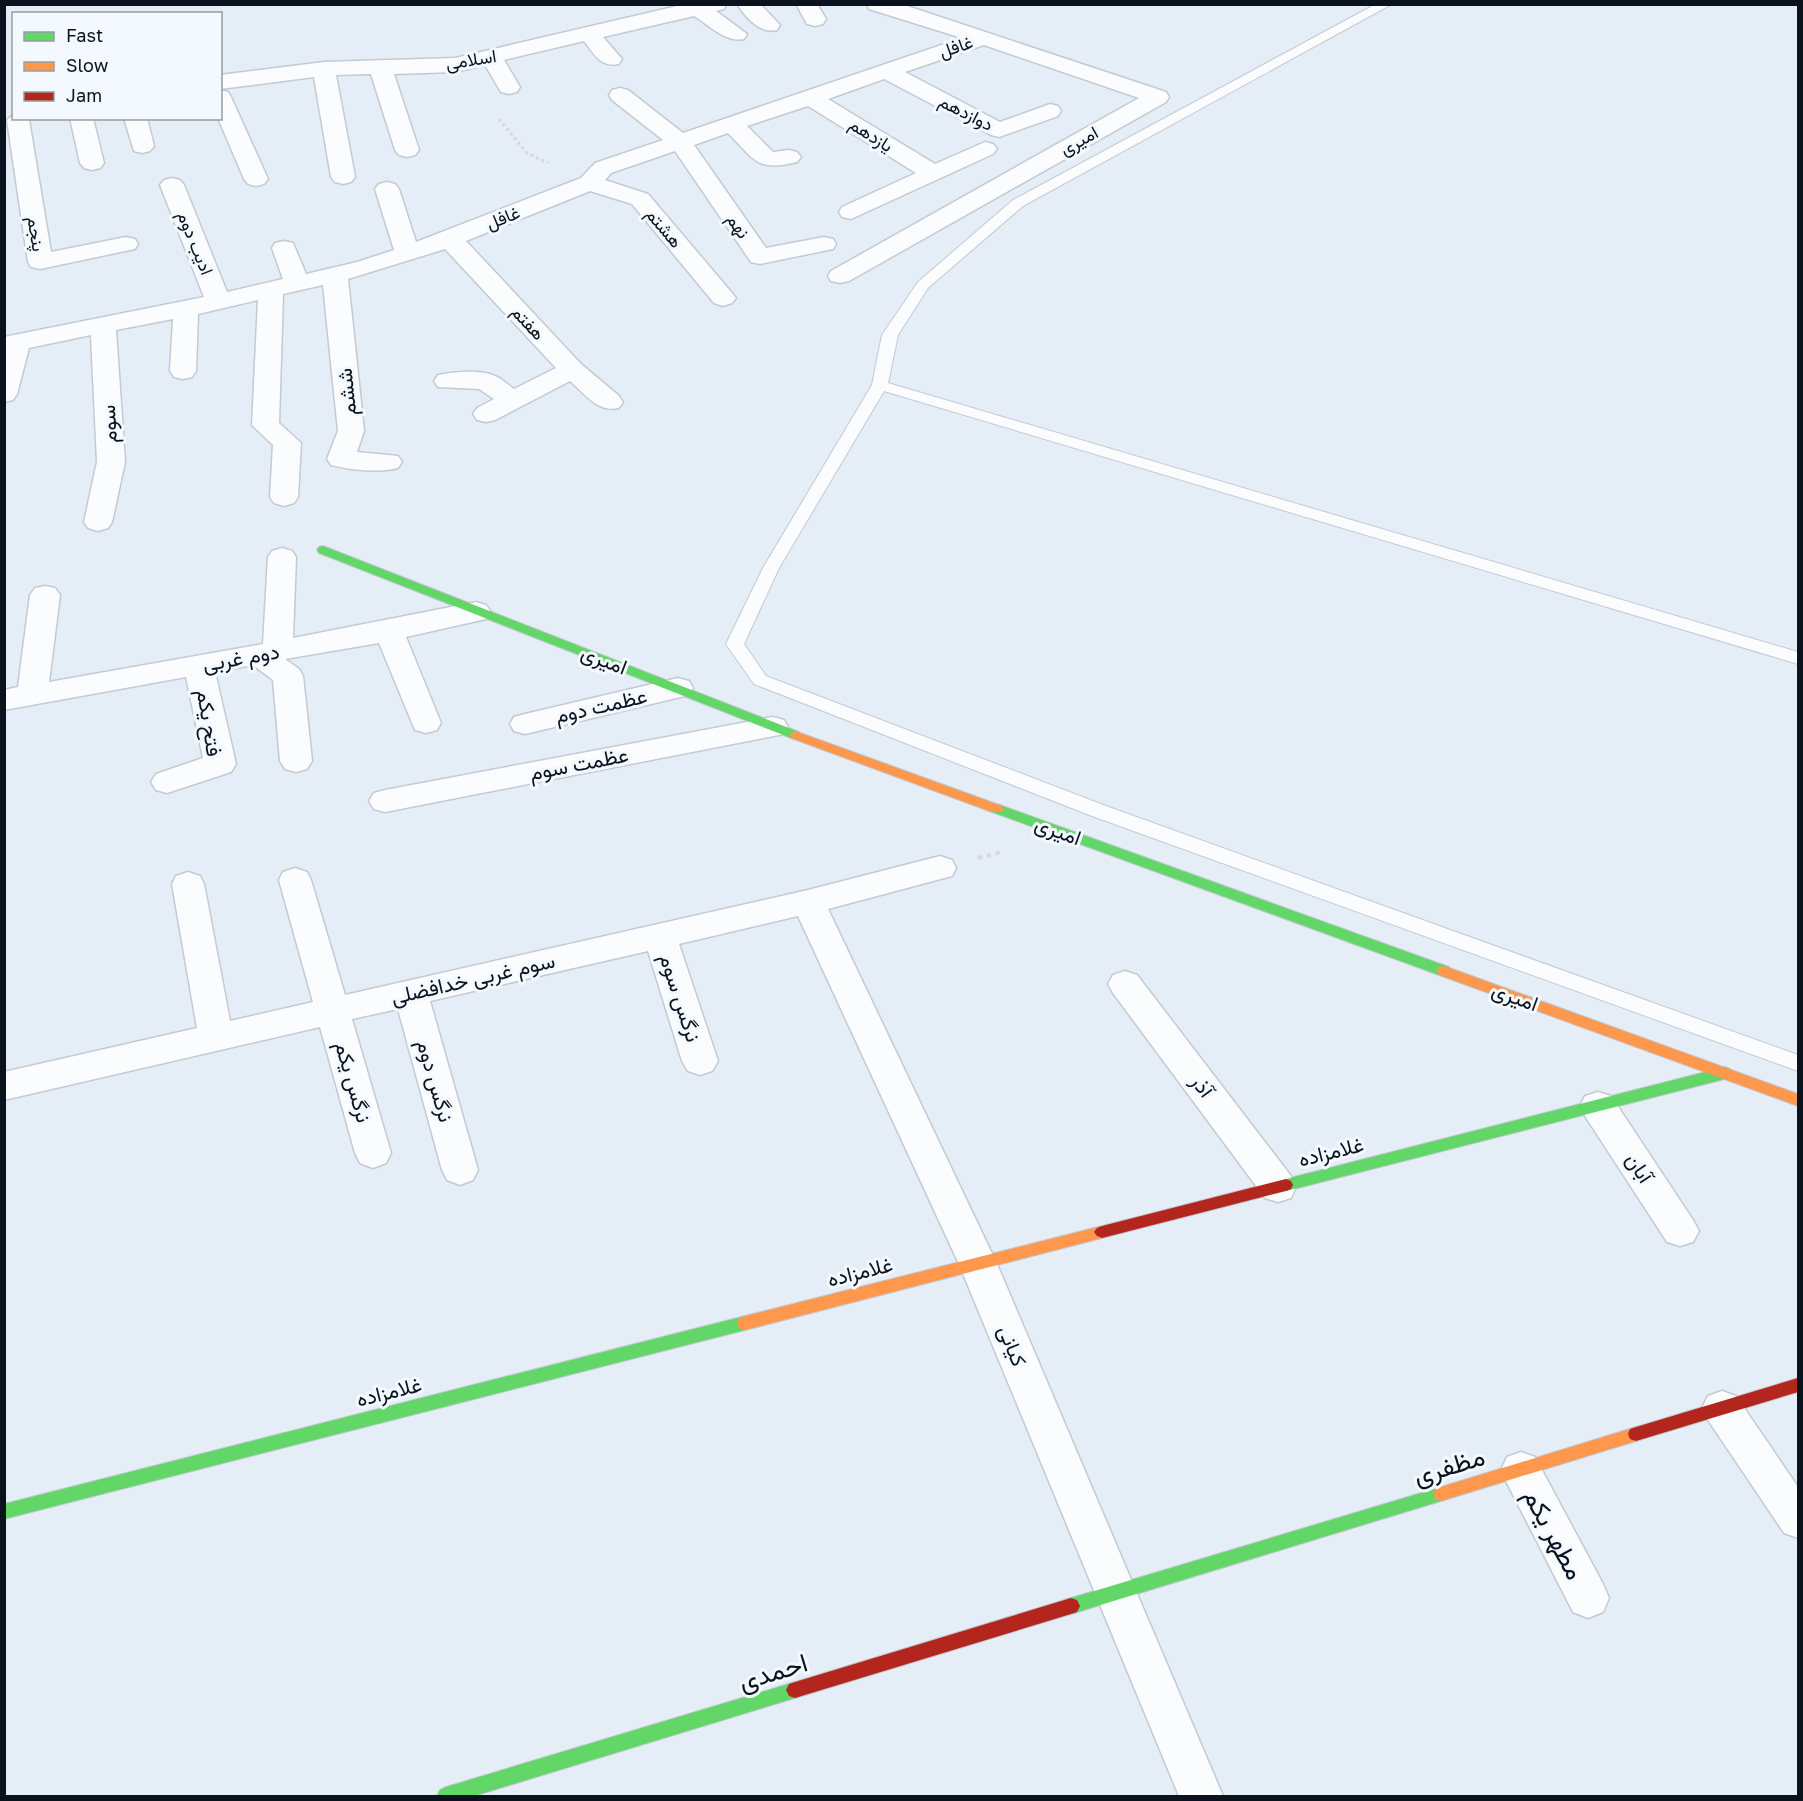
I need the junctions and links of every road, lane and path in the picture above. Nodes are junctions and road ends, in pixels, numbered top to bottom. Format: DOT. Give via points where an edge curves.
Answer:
graph roads {
  1 [pos="747,4"];
  2 [pos="877,4"];
  3 [pos="1386,4"];
  4 [pos="708,7"];
  5 [pos="769,25"];
  6 [pos="736,34"];
  7 [pos="590,35"];
  8 [pos="984,38"];
  9 [pos="491,57"];
  10 [pos="611,59"];
  11 [pos="380,66"];
  12 [pos="324,69"];
  13 [pos="885,71"];
  14 [pos="222,82"];
  15 [pos="509,87"];
  16 [pos="620,95"];
  17 [pos="810,97"];
  18 [pos="222,102"];
  19 [pos="1050,111"];
  20 [pos="498,117"];
  21 [pos="17,120"];
  22 [pos="81,120"];
  23 [pos="136,120"];
  24 [pos="732,124"];
  25 [pos="680,142"];
  26 [pos="142,146"];
  27 [pos="985,149"];
  28 [pos="407,150"];
  29 [pos="789,157"];
  30 [pos="92,163"];
  31 [pos="933,173"];
  32 [pos="343,177"];
  33 [pos="256,179"];
  34 [pos="589,183"];
  35 [pos="172,185"];
  36 [pos="387,189"];
  37 [pos="851,212"];
  38 [pos="450,239"];
  39 [pos="126,244"];
  40 [pos="824,244"];
  41 [pos="284,248"];
  42 [pos="408,254"];
  43 [pos="516,272"];
  44 [pos="335,276"];
  45 [pos="840,276"];
  46 [pos="487,278"];
  47 [pos="297,284"];
  48 [pos="271,290"];
  49 [pos="723,297"];
  50 [pos="218,302"];
  51 [pos="186,308"];
  52 [pos="103,325"];
  53 [pos="11,344"];
  54 [pos="572,370"];
  55 [pos="183,371"];
  56 [pos="447,381"];
  57 [pos="880,385"];
  58 [pos="4,394"];
  59 [pos="513,400"];
  60 [pos="610,402"];
  61 [pos="486,414"];
  62 [pos="388,462"];
  63 [pos="284,497"];
  64 [pos="98,522"];
  65 [pos="323,550"];
  66 [pos="282,556"];
  67 [pos="45,595"];
  68 [pos="476,612"];
  69 [pos="389,631"];
  70 [pos="269,653"];
  71 [pos="1798,658"];
  72 [pos="199,666"];
  73 [pos="678,688"];
  74 [pos="18,698"];
  75 [pos="426,723"];
  76 [pos="525,724"];
  77 [pos="773,727"];
  78 [pos="296,761"];
  79 [pos="167,782"];
  80 [pos="385,801"];
  81 [pos="940,868"];
  82 [pos="295,880"];
  83 [pos="188,884"];
  84 [pos="808,902"];
  85 [pos="660,936"];
  86 [pos="1125,984"];
  87 [pos="411,993"];
  88 [pos="332,1011"];
  89 [pos="216,1037"];
  90 [pos="700,1061"];
  91 [pos="1798,1063"];
  92 [pos="1725,1073"];
  93 [pos="4,1086"];
  94 [pos="1798,1100"];
  95 [pos="1598,1106"];
  96 [pos="373,1153"];
  97 [pos="460,1170"];
  98 [pos="1278,1187"];
  99 [pos="1680,1231"];
  100 [pos="978,1264"];
  101 [pos="1798,1385"];
  102 [pos="1722,1408"];
  103 [pos="1521,1470"];
  104 [pos="4,1512"];
  105 [pos="1798,1520"];
  106 [pos="1114,1593"];
  107 [pos="1588,1598"];
  108 [pos="446,1797"];
  109 [pos="1202,1797"];
  1 -- 5 [label="street"];
  2 -- 8 [label="street"];
  3 -- 57 [label="lane" via="1018,202 923,285 890,335"];
  4 -- 6 [label="street"];
  4 -- 7 [label="street, اسلامی"];
  7 -- 9 [label="street, اسلامی"];
  7 -- 10 [label="street"];
  8 -- 13 [label="street, غافل"];
  8 -- 45 [label="street, امیری" via="1158,97"];
  9 -- 11 [label="street, اسلامی" via="455,65"];
  9 -- 15 [label="street"];
  11 -- 12 [label="street, اسلامی"];
  11 -- 28 [label="street"];
  12 -- 14 [label="street, اسلامی"];
  12 -- 32 [label="street"];
  13 -- 17 [label="street, غافل"];
  13 -- 19 [label="street, دوازدهم" via="999,130"];
  16 -- 25 [label="street"];
  17 -- 24 [label="street, غافل"];
  17 -- 31 [label="street, یازدهم"];
  18 -- 33 [label="street"];
  20 -- 34 [label="path" via="527,153"];
  21 -- 39 [label="street, پنجم" via="40,262"];
  22 -- 30 [label="street"];
  23 -- 26 [label="street"];
  24 -- 25 [label="street, غافل"];
  24 -- 29 [label="street" via="768,160"];
  25 -- 34 [label="street, غافل" via="603,168"];
  25 -- 40 [label="street, نهم" via="760,257"];
  27 -- 31 [label="street"];
  31 -- 37 [label="street"];
  34 -- 38 [label="street, غافل"];
  34 -- 49 [label="street, هشتم" via="640,198"];
  35 -- 50 [label="street, ادیب دوم"];
  36 -- 42 [label="street"];
  38 -- 42 [label="street, غافل"];
  38 -- 46 [label="street, هفتم"];
  41 -- 47 [label="street"];
  42 -- 44 [label="street, غافل"];
  43 -- 46 [label="street"];
  44 -- 47 [label="street, غافل"];
  44 -- 62 [label="street, ششم" via="351,431 341,459"];
  46 -- 54 [label="street, هفتم"];
  47 -- 48 [label="street, غافل"];
  48 -- 50 [label="street, غافل"];
  48 -- 63 [label="street" via="265,425 287,443"];
  50 -- 51 [label="street, غافل"];
  51 -- 52 [label="street, غافل"];
  51 -- 55 [label="street"];
  52 -- 53 [label="street, غافل"];
  52 -- 64 [label="street, سوم" via="111,462"];
  53 -- 58 [label="street"];
  54 -- 59 [label="street"];
  54 -- 60 [label="street, هفتم"];
  56 -- 59 [label="street" via="485,381"];
  57 -- 71 [label="lane"];
  57 -- 91 [label="lane" via="771,568 735,644 760,680 1100,812"];
  59 -- 61 [label="street"];
  65 -- 68 [label="street, امیری"];
  66 -- 70 [label="street"];
  67 -- 74 [label="street"];
  68 -- 69 [label="street, دوم غربی"];
  68 -- 73 [label="street, امیری"];
  69 -- 70 [label="street, دوم غربی"];
  69 -- 75 [label="street"];
  70 -- 72 [label="street, دوم غربی"];
  70 -- 78 [label="street" via="288,676"];
  72 -- 74 [label="street, دوم غربی"];
  72 -- 79 [label="street, فتح یکم" via="220,764"];
  73 -- 76 [label="street, عظمت دوم"];
  73 -- 77 [label="street, امیری"];
  77 -- 80 [label="street, عظمت سوم"];
  77 -- 92 [label="street, امیری"];
  81 -- 84 [label="street, سوم غربی خدافضلی"];
  82 -- 88 [label="street, نرگس یکم"];
  83 -- 89 [label="street"];
  84 -- 85 [label="street, سوم غربی خدافضلی"];
  84 -- 100 [label="street, کیانی"];
  85 -- 87 [label="street, سوم غربی خدافضلی"];
  85 -- 90 [label="street, نرگس سوم"];
  86 -- 98 [label="street, آذر"];
  87 -- 88 [label="street, سوم غربی خدافضلی"];
  87 -- 97 [label="street, نرگس دوم"];
  88 -- 89 [label="street, سوم غربی خدافضلی"];
  88 -- 96 [label="street, نرگس یکم"];
  89 -- 93 [label="street, سوم غربی خدافضلی"];
  92 -- 94 [label="street, امیری"];
  92 -- 95 [label="street, غلامزاده"];
  95 -- 98 [label="street, غلامزاده"];
  95 -- 99 [label="street, آبان"];
  98 -- 100 [label="street, غلامزاده"];
  100 -- 104 [label="street, غلامزاده"];
  100 -- 106 [label="street, کیانی"];
  101 -- 102 [label="street, مظفری"];
  102 -- 103 [label="street, مظفری"];
  102 -- 105 [label="street"];
  103 -- 106 [label="street, مظفری"];
  103 -- 107 [label="street, مطهر يكم"];
  106 -- 108 [label="street, احمدی"];
  106 -- 109 [label="street, کیانی"];
}
